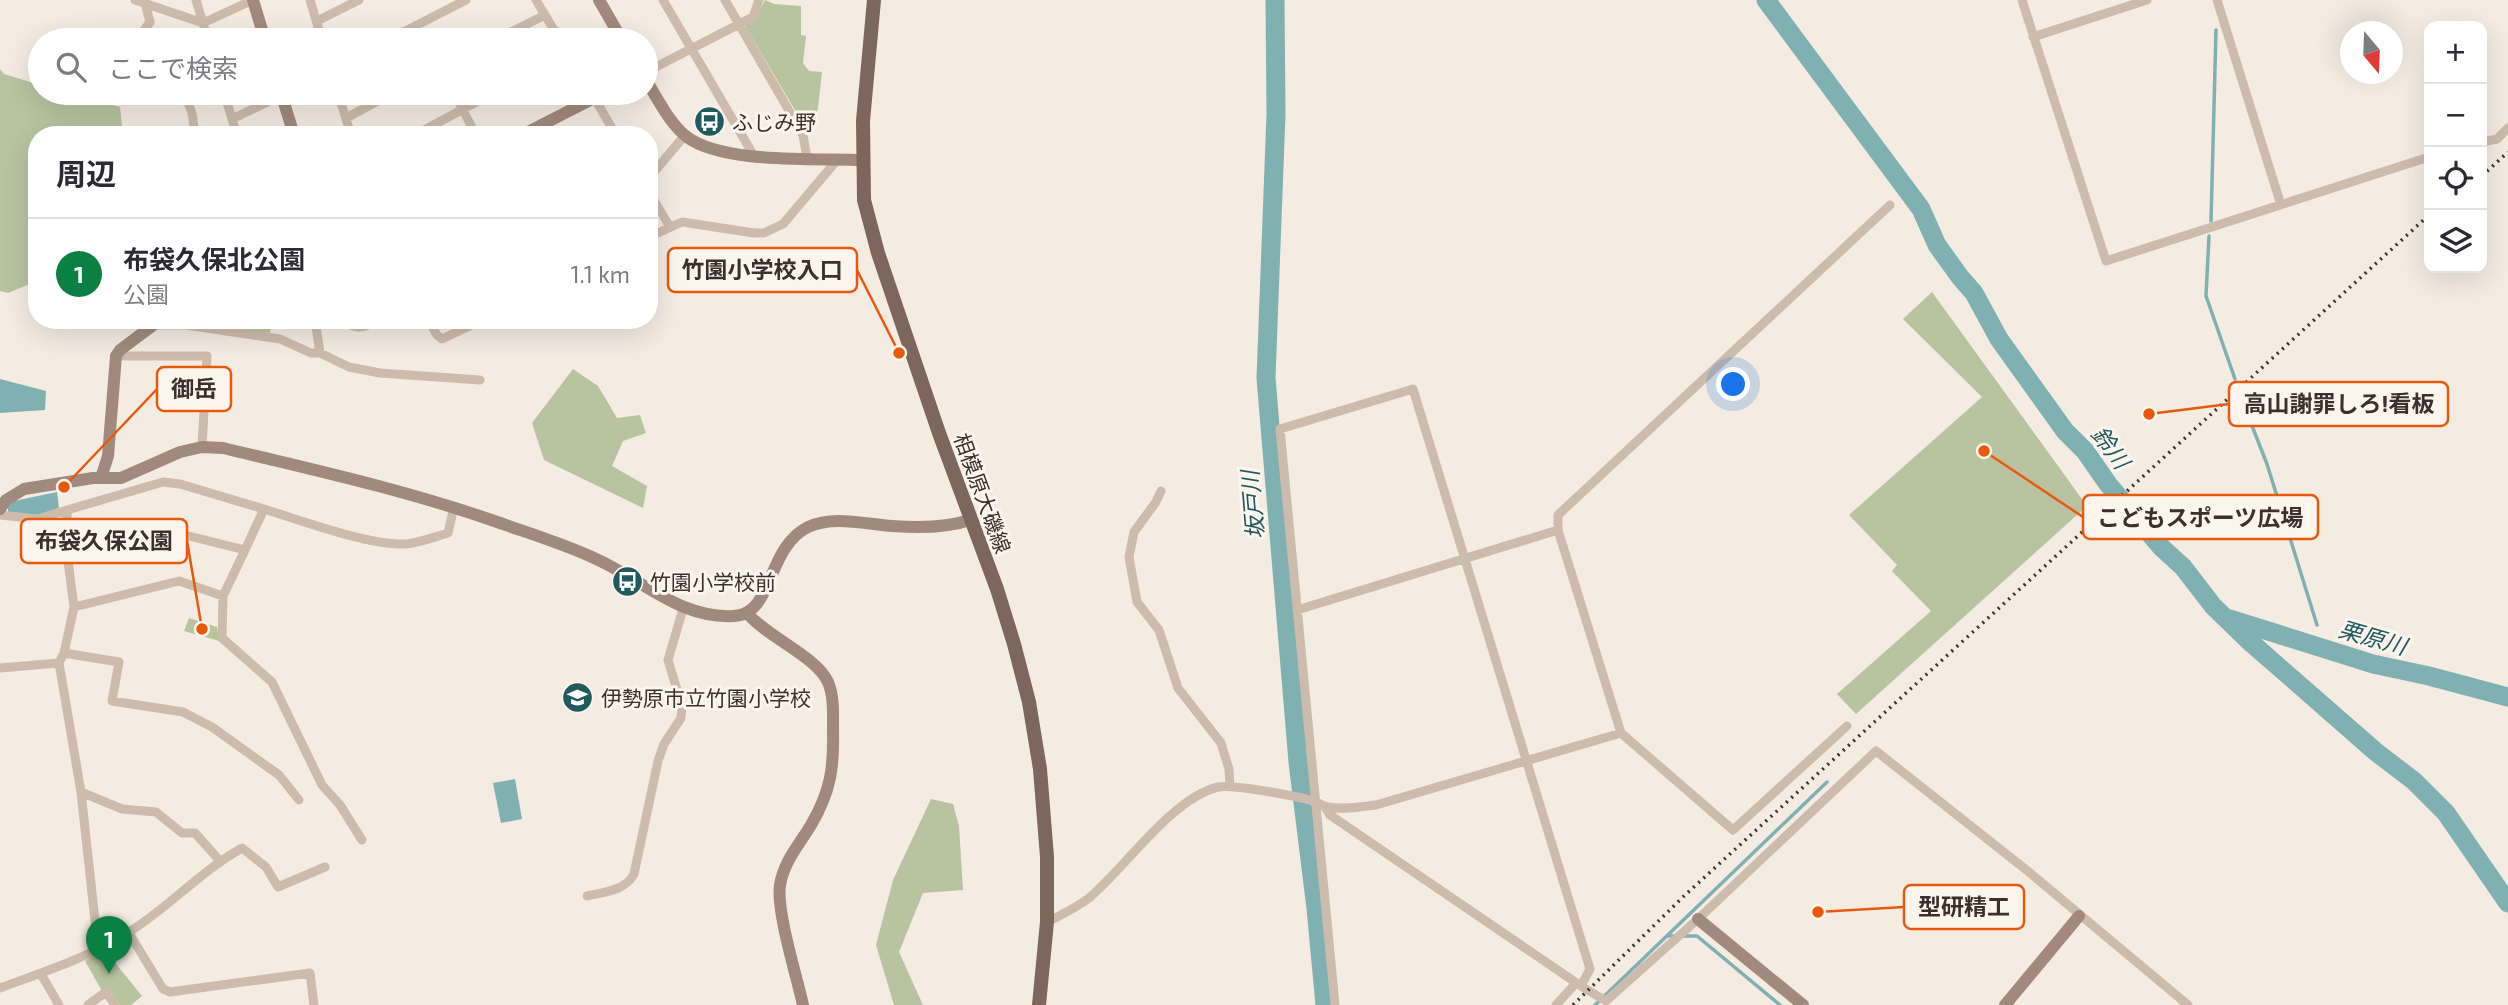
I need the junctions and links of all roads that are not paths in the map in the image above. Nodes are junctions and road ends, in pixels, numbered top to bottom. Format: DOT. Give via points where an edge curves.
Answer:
graph roads {
  1 [pos="135,0"];
  2 [pos="197,0"];
  3 [pos="253,0"];
  4 [pos="310,0"];
  5 [pos="359,0"];
  6 [pos="466,0"];
  7 [pos="536,0"];
  8 [pos="599,0"];
  9 [pos="663,0"];
  10 [pos="725,0"];
  11 [pos="759,0"];
  12 [pos="874,0"];
  13 [pos="2022,0"];
  14 [pos="2147,0"];
  15 [pos="2217,0"];
  16 [pos="145,3"];
  17 [pos="545,15"];
  18 [pos="317,21"];
  19 [pos="203,23"];
  20 [pos="738,24"];
  21 [pos="146,28"];
  22 [pos="204,28"];
  23 [pos="261,28"];
  24 [pos="319,28"];
  25 [pos="411,28"];
  26 [pos="519,28"];
  27 [pos="553,28"];
  28 [pos="615,28"];
  29 [pos="2033,37"];
  30 [pos="692,48"];
  31 [pos="658,66"];
  32 [pos="658,99"];
  33 [pos="190,105"];
  34 [pos="228,105"];
  35 [pos="259,105"];
  36 [pos="286,105"];
  37 [pos="342,105"];
  38 [pos="370,105"];
  39 [pos="461,105"];
  40 [pos="470,105"];
  41 [pos="577,105"];
  42 [pos="602,105"];
  43 [pos="463,109"];
  44 [pos="232,118"];
  45 [pos="346,118"];
  46 [pos="194,126"];
  47 [pos="234,126"];
  48 [pos="292,126"];
  49 [pos="348,126"];
  50 [pos="432,126"];
  51 [pos="472,126"];
  52 [pos="538,126"];
  53 [pos="612,126"];
  54 [pos="2508,128"];
  55 [pos="685,135"];
  56 [pos="2487,141"];
  57 [pos="754,156"];
  58 [pos="807,158"];
  59 [pos="838,159"];
  60 [pos="862,160"];
  61 [pos="2424,160"];
  62 [pos="658,167"];
  63 [pos="1890,205"];
  64 [pos="2281,205"];
  65 [pos="658,207"];
  66 [pos="670,227"];
  67 [pos="658,233"];
  68 [pos="145,329"];
  69 [pos="217,329"];
  70 [pos="316,329"];
  71 [pos="433,329"];
  72 [pos="463,329"];
  73 [pos="320,353"];
  74 [pos="116,356"];
  75 [pos="480,380"];
  76 [pos="202,447"];
  77 [pos="101,478"];
  78 [pos="1161,491"];
  79 [pos="454,507"];
  80 [pos="0,509"];
  81 [pos="264,509"];
  82 [pos="67,510"];
  83 [pos="0,515"];
  84 [pos="970,520"];
  85 [pos="1559,530"];
  86 [pos="245,550"];
  87 [pos="1464,560"];
  88 [pos="68,561"];
  89 [pos="223,596"];
  90 [pos="74,607"];
  91 [pos="683,609"];
  92 [pos="1297,610"];
  93 [pos="747,613"];
  94 [pos="64,653"];
  95 [pos="59,663"];
  96 [pos="0,668"];
  97 [pos="1847,726"];
  98 [pos="1621,733"];
  99 [pos="1525,760"];
  100 [pos="1230,786"];
  101 [pos="81,792"];
  102 [pos="299,800"];
  103 [pos="1314,801"];
  104 [pos="1325,807"];
  105 [pos="362,840"];
  106 [pos="220,861"];
  107 [pos="325,867"];
  108 [pos="587,896"];
  109 [pos="2079,916"];
  110 [pos="1698,919"];
  111 [pos="1047,922"];
  112 [pos="129,933"];
  113 [pos="98,948"];
  114 [pos="41,974"];
  115 [pos="1578,984"];
  116 [pos="0,989"];
  117 [pos="1604,1003"];
  118 [pos="59,1005"];
  119 [pos="88,1005"];
  120 [pos="115,1005"];
  121 [pos="314,1005"];
  122 [pos="803,1005"];
  123 [pos="1039,1005"];
  124 [pos="1335,1005"];
  125 [pos="1556,1005"];
  126 [pos="1803,1005"];
  127 [pos="2005,1005"];
  128 [pos="2189,1005"];
  1 -- 16 [label="street"];
  2 -- 19 [label="street"];
  3 -- 19 [label="street"];
  3 -- 23 [label="street"];
  4 -- 18 [label="street"];
  5 -- 18 [label="street"];
  6 -- 25 [label="street"];
  7 -- 17 [label="street"];
  8 -- 28 [label="street"];
  9 -- 30 [label="street"];
  10 -- 20 [label="street"];
  11 -- 20 [label="street" via="753,17"];
  12 -- 60 [label="main road, 相模原大磯線"];
  13 -- 29 [label="street"];
  14 -- 29 [label="street"];
  15 -- 64 [label="street"];
  16 -- 19 [label="street"];
  16 -- 21 [label="street" via="150,22"];
  17 -- 26 [label="street"];
  17 -- 27 [label="street"];
  18 -- 24 [label="street"];
  19 -- 22 [label="street"];
  20 -- 30 [label="street"];
  20 -- 58 [label="street" via="803,135"];
  29 -- 64 [label="street" via="2106,261"];
  30 -- 31 [label="street"];
  30 -- 57 [label="street"];
  32 -- 55 [label="street"];
  33 -- 46 [label="street"];
  34 -- 44 [label="street"];
  35 -- 44 [label="street"];
  36 -- 48 [label="street"];
  37 -- 45 [label="street"];
  38 -- 45 [label="street"];
  39 -- 43 [label="street"];
  40 -- 43 [label="street"];
  41 -- 52 [label="street"];
  42 -- 53 [label="street"];
  43 -- 50 [label="street"];
  43 -- 51 [label="street"];
  44 -- 47 [label="street"];
  45 -- 49 [label="street"];
  54 -- 56 [label="street" via="2497,139"];
  55 -- 57 [label="street" via="724,154"];
  55 -- 62 [label="street"];
  57 -- 58 [label="street"];
  58 -- 59 [label="street"];
  59 -- 60 [label="street"];
  59 -- 66 [label="street" via="773,230 754,233 682,222"];
  60 -- 84 [label="main road, 相模原大磯線" via="864,200 872,232"];
  61 -- 64 [label="street"];
  63 -- 85 [label="street" via="1558,516"];
  65 -- 66 [label="street"];
  66 -- 67 [label="street"];
  68 -- 74 [label="street"];
  69 -- 73 [label="street" via="280,339"];
  70 -- 73 [label="street"];
  71 -- 72 [label="street" via="442,339"];
  73 -- 75 [label="street" via="349,367 380,373"];
  74 -- 76 [label="street" via="206,356"];
  74 -- 77 [label="street"];
  76 -- 77 [label="street" via="121,478"];
  76 -- 79 [label="street" via="257,456"];
  77 -- 80 [label="street" via="24,489"];
  78 -- 100 [label="street" via="1133,532 1129,557 1137,602 1159,630 1178,688 1221,743"];
  79 -- 81 [label="street" via="447,533 410,544 328,529"];
  79 -- 91 [label="street" via="594,558"];
  81 -- 82 [label="street" via="163,482"];
  81 -- 86 [label="street"];
  82 -- 83 [label="street" via="38,519"];
  82 -- 88 [label="street"];
  84 -- 93 [label="street" via="941,526 829,521 808,527 786,544 763,597"];
  84 -- 111 [label="main road, 相模原大磯線" via="1000,600 1029,702 1045,809"];
  85 -- 87 [label="street"];
  85 -- 98 [label="street"];
  86 -- 88 [label="street" via="173,532"];
  86 -- 89 [label="street"];
  87 -- 92 [label="street"];
  87 -- 92 [label="street" via="1413,389 1280,429"];
  87 -- 99 [label="street"];
  88 -- 90 [label="street"];
  89 -- 90 [label="street" via="179,581"];
  89 -- 105 [label="street" via="222,638 272,682 322,785"];
  90 -- 94 [label="street"];
  91 -- 93 [label="street" via="711,615"];
  91 -- 108 [label="street" via="668,660 682,706 681,718 658,761 634,874 620,888"];
  92 -- 103 [label="street"];
  93 -- 122 [label="street" via="818,668 833,701 831,784 789,857 779,890"];
  94 -- 95 [label="street"];
  94 -- 102 [label="street" via="119,662 112,701 175,710 202,722 279,775"];
  95 -- 96 [label="street"];
  95 -- 101 [label="street"];
  97 -- 98 [label="street" via="1732,830"];
  98 -- 99 [label="street"];
  99 -- 104 [label="street" via="1376,805"];
  99 -- 115 [label="street" via="1590,969"];
  100 -- 103 [label="street"];
  100 -- 111 [label="street" via="1192,800 1088,898"];
  101 -- 106 [label="street" via="122,809 156,812 183,833 194,833"];
  101 -- 113 [label="street"];
  103 -- 104 [label="street"];
  103 -- 124 [label="street"];
  104 -- 115 [label="street" via="1330,816"];
  106 -- 107 [label="street" via="242,848 266,867 278,887"];
  106 -- 112 [label="street"];
  109 -- 110 [label="street" via="1877,751"];
  109 -- 127 [label="street"];
  109 -- 128 [label="street"];
  110 -- 117 [label="street"];
  110 -- 126 [label="street"];
  111 -- 123 [label="main road, 相模原大磯線"];
  112 -- 113 [label="street"];
  112 -- 121 [label="street" via="163,989 170,992 310,973"];
  113 -- 114 [label="street"];
  114 -- 116 [label="street"];
  114 -- 118 [label="street"];
  115 -- 117 [label="street"];
  115 -- 125 [label="street"];
  119 -- 120 [label="street" via="106,992"];
}
